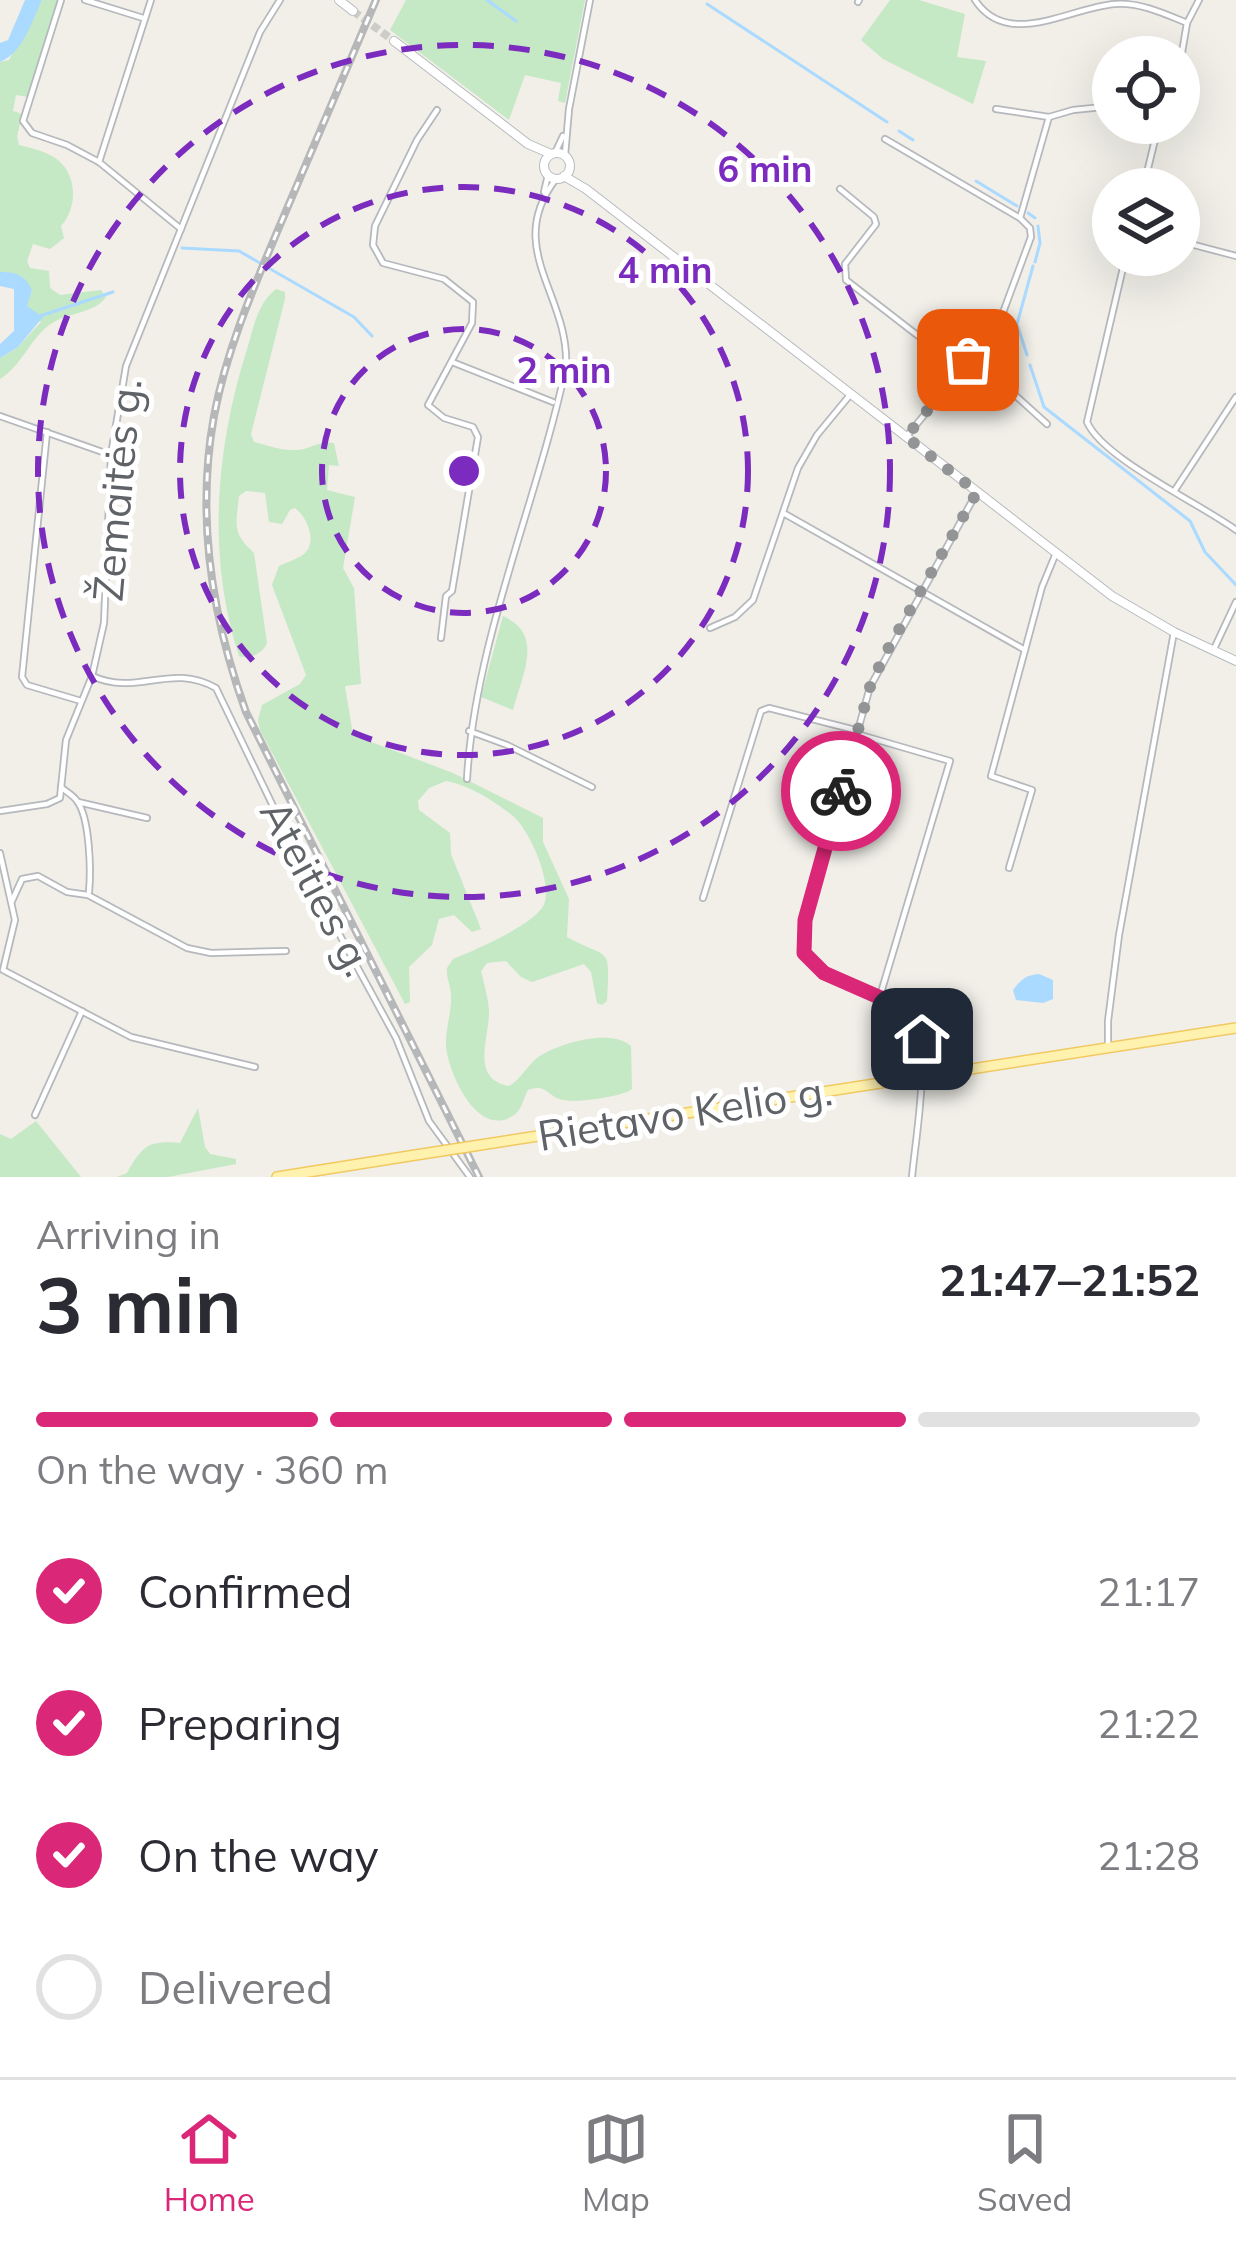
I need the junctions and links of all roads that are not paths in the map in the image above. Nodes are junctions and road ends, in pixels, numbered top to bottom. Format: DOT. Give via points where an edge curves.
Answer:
graph roads {
  1 [pos="62,0"];
  2 [pos="85,0"];
  3 [pos="151,0"];
  4 [pos="280,0"];
  5 [pos="339,0"];
  6 [pos="590,0"];
  7 [pos="975,0"];
  8 [pos="1199,0"];
  9 [pos="352,11"];
  10 [pos="144,19"];
  11 [pos="1187,23"];
  12 [pos="1185,36"];
  13 [pos="394,41"];
  14 [pos="1092,108"];
  15 [pos="437,110"];
  16 [pos="996,110"];
  17 [pos="1049,117"];
  18 [pos="885,139"];
  19 [pos="554,156"];
  20 [pos="99,162"];
  21 [pos="559,175"];
  22 [pos="840,189"];
  23 [pos="1020,218"];
  24 [pos="181,229"];
  25 [pos="1200,247"];
  26 [pos="1236,256"];
  27 [pos="1121,276"];
  28 [pos="968,360"];
  29 [pos="452,362"];
  30 [pos="961,368"];
  31 [pos="851,394"];
  32 [pos="1236,397"];
  33 [pos="555,402"];
  34 [pos="1233,405"];
  35 [pos="0,416"];
  36 [pos="1047,424"];
  37 [pos="47,432"];
  38 [pos="906,437"];
  39 [pos="112,455"];
  40 [pos="1175,490"];
  41 [pos="977,492"];
  42 [pos="784,512"];
  43 [pos="1236,530"];
  44 [pos="1056,554"];
  45 [pos="919,592"];
  46 [pos="1236,602"];
  47 [pos="710,628"];
  48 [pos="1174,632"];
  49 [pos="441,638"];
  50 [pos="1025,650"];
  51 [pos="1213,652"];
  52 [pos="1236,661"];
  53 [pos="92,676"];
  54 [pos="81,700"];
  55 [pos="469,731"];
  56 [pos="857,732"];
  57 [pos="467,779"];
  58 [pos="592,787"];
  59 [pos="61,788"];
  60 [pos="78,802"];
  61 [pos="0,811"];
  62 [pos="147,818"];
  63 [pos="0,853"];
  64 [pos="1010,868"];
  65 [pos="88,895"];
  66 [pos="703,898"];
  67 [pos="12,901"];
  68 [pos="286,952"];
  69 [pos="2,970"];
  70 [pos="880,996"];
  71 [pos="82,1011"];
  72 [pos="1236,1028"];
  73 [pos="1108,1047"];
  74 [pos="255,1067"];
  75 [pos="922,1076"];
  76 [pos="35,1115"];
  77 [pos="277,1177"];
  78 [pos="470,1177"];
  79 [pos="912,1177"];
  1 -- 20 [label="street" via="22,121 32,134"];
  2 -- 10 [label="street"];
  3 -- 10 [label="street"];
  4 -- 24 [label="street, Žemaitės g."];
  5 -- 9 [label="main road"];
  6 -- 19 [label="street"];
  7 -- 11 [label="street" via="1014,24 1112,4"];
  8 -- 11 [label="street"];
  10 -- 20 [label="street"];
  11 -- 12 [label="street"];
  13 -- 19 [label="main road"];
  14 -- 17 [label="street"];
  15 -- 29 [label="street" via="375,226 373,245 383,263 444,279 473,302"];
  16 -- 17 [label="street"];
  17 -- 23 [label="street"];
  18 -- 23 [label="street"];
  19 -- 21 [label="main road"];
  19 -- 21 [label="main road"];
  20 -- 24 [label="street"];
  21 -- 31 [label="main road"];
  21 -- 33 [label="street" via="534,220 567,357"];
  22 -- 30 [label="street" via="876,224 845,264 846,280"];
  23 -- 28 [label="street" via="1031,237 1004,314"];
  24 -- 39 [label="street, Žemaitės g." via="126,366"];
  25 -- 26 [label="street"];
  27 -- 40 [label="street" via="1088,422 1111,449"];
  28 -- 30 [label="street"];
  28 -- 36 [label="street"];
  29 -- 33 [label="street"];
  29 -- 49 [label="street" via="428,405 472,427 478,442"];
  30 -- 38 [label="street"];
  31 -- 38 [label="main road"];
  31 -- 42 [label="street" via="798,468"];
  32 -- 34 [label="street"];
  33 -- 55 [label="street"];
  34 -- 40 [label="street"];
  35 -- 37 [label="street"];
  37 -- 39 [label="street"];
  37 -- 54 [label="street" via="22,677 27,686"];
  38 -- 41 [label="main road"];
  39 -- 53 [label="street, Žemaitės g." via="104,623"];
  40 -- 43 [label="street"];
  41 -- 44 [label="main road"];
  41 -- 45 [label="street"];
  42 -- 45 [label="street"];
  42 -- 47 [label="street" via="753,600"];
  44 -- 48 [label="main road"];
  44 -- 50 [label="street"];
  45 -- 50 [label="street"];
  45 -- 56 [label="street" via="870,687"];
  46 -- 51 [label="street"];
  48 -- 51 [label="main road"];
  48 -- 73 [label="street" via="1119,935"];
  50 -- 64 [label="street" via="991,776 1033,790"];
  51 -- 52 [label="main road"];
  53 -- 54 [label="street, Žemaitės g."];
  53 -- 78 [label="street, Ateities g." via="114,684 173,677 216,688 396,1038 429,1121"];
  54 -- 59 [label="street, Žemaitės g."];
  55 -- 57 [label="street"];
  55 -- 58 [label="street"];
  56 -- 66 [label="street" via="758,714"];
  56 -- 70 [label="street" via="802,942 824,973"];
  56 -- 70 [label="street" via="950,761"];
  59 -- 60 [label="street"];
  59 -- 61 [label="street" via="55,802"];
  60 -- 62 [label="street"];
  60 -- 65 [label="street"];
  63 -- 67 [label="street"];
  65 -- 67 [label="street" via="30,875"];
  65 -- 68 [label="street" via="188,948"];
  67 -- 69 [label="street"];
  69 -- 71 [label="street"];
  70 -- 75 [label="street" via="918,1018"];
  71 -- 74 [label="street" via="130,1037"];
  71 -- 76 [label="street"];
  72 -- 73 [label="main road, Rietavo Kelio g."];
  73 -- 75 [label="main road, Rietavo Kelio g."];
  75 -- 77 [label="main road, Rietavo Kelio g., bridge"];
  75 -- 79 [label="street"];
}
